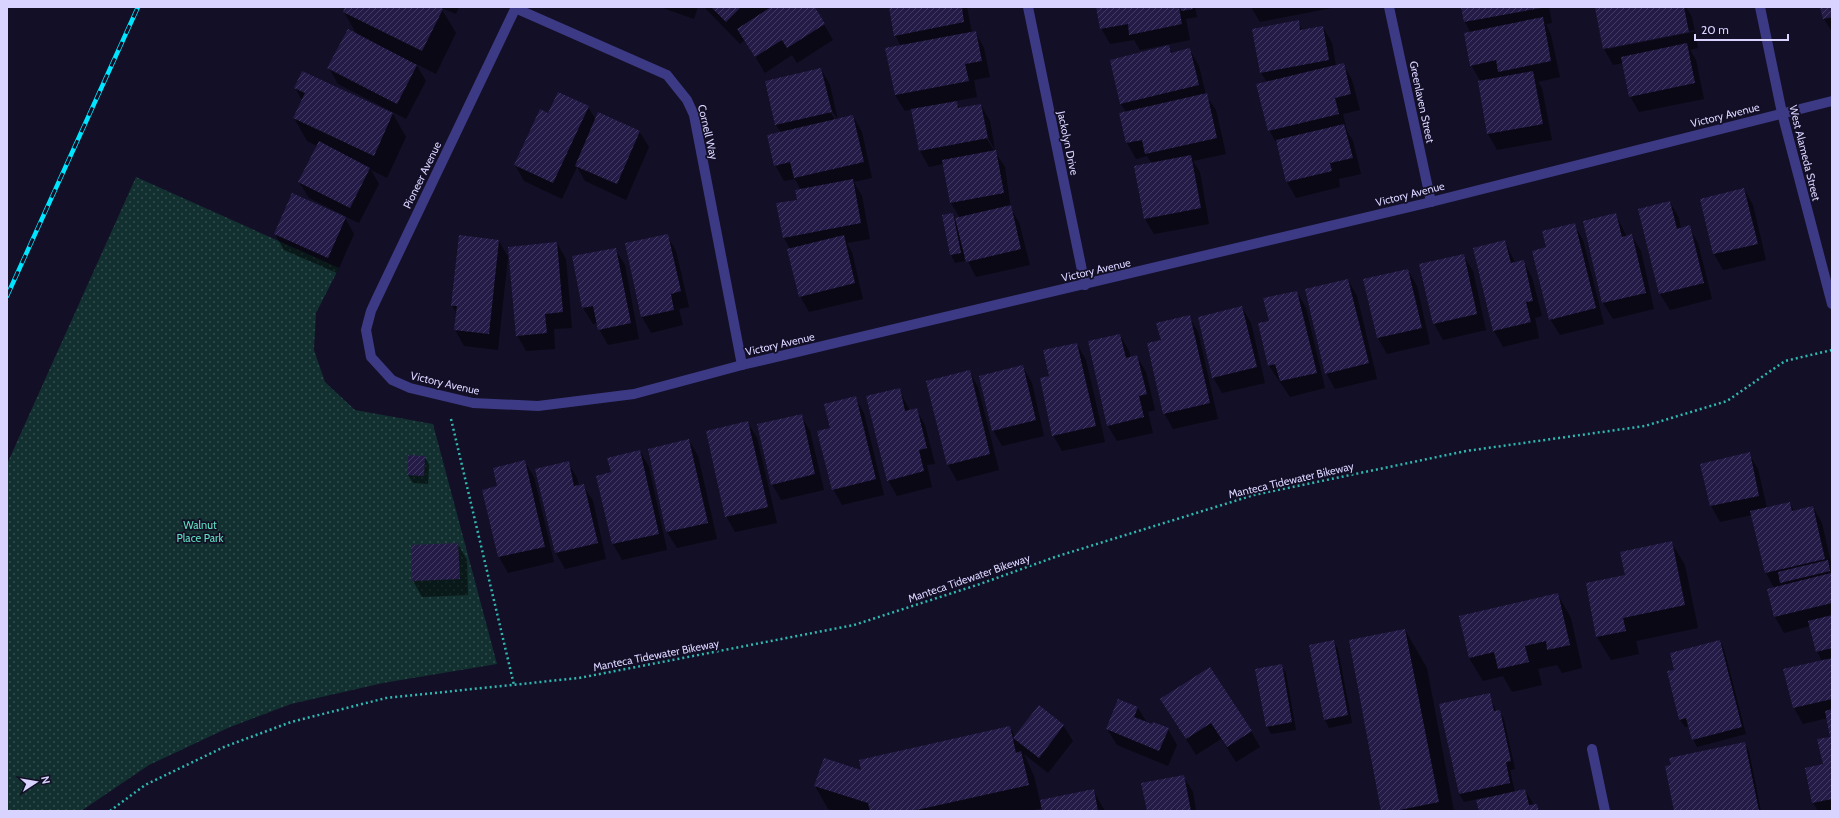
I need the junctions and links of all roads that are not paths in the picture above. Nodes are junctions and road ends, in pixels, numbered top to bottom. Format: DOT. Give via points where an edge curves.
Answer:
graph roads {
  1 [pos="516,7"];
  2 [pos="1028,7"];
  3 [pos="1389,7"];
  4 [pos="1760,7"];
  5 [pos="1832,100"];
  6 [pos="1782,113"];
  7 [pos="1430,202"];
  8 [pos="1084,285"];
  9 [pos="1832,304"];
  10 [pos="371,357"];
  11 [pos="742,365"];
  12 [pos="1592,749"];
  13 [pos="1605,811"];
  1 -- 10 [label="street, Pioneer Avenue" via="371,311 366,330"];
  1 -- 11 [label="street, Cornell Way" via="667,75 687,100 694,115"];
  2 -- 8 [label="street, Jackolyn Drive"];
  3 -- 7 [label="street, Greenlaven Street"];
  4 -- 6 [label="street, West Alameda Street"];
  5 -- 6 [label="street, Victory Avenue"];
  6 -- 7 [label="street, Victory Avenue"];
  6 -- 9 [label="street, West Alameda Street"];
  7 -- 8 [label="street, Victory Avenue"];
  8 -- 11 [label="street, Victory Avenue"];
  10 -- 11 [label="street, Victory Avenue" via="392,380 410,388 472,404 538,406 634,394"];
  12 -- 13 [label="street"];
}
